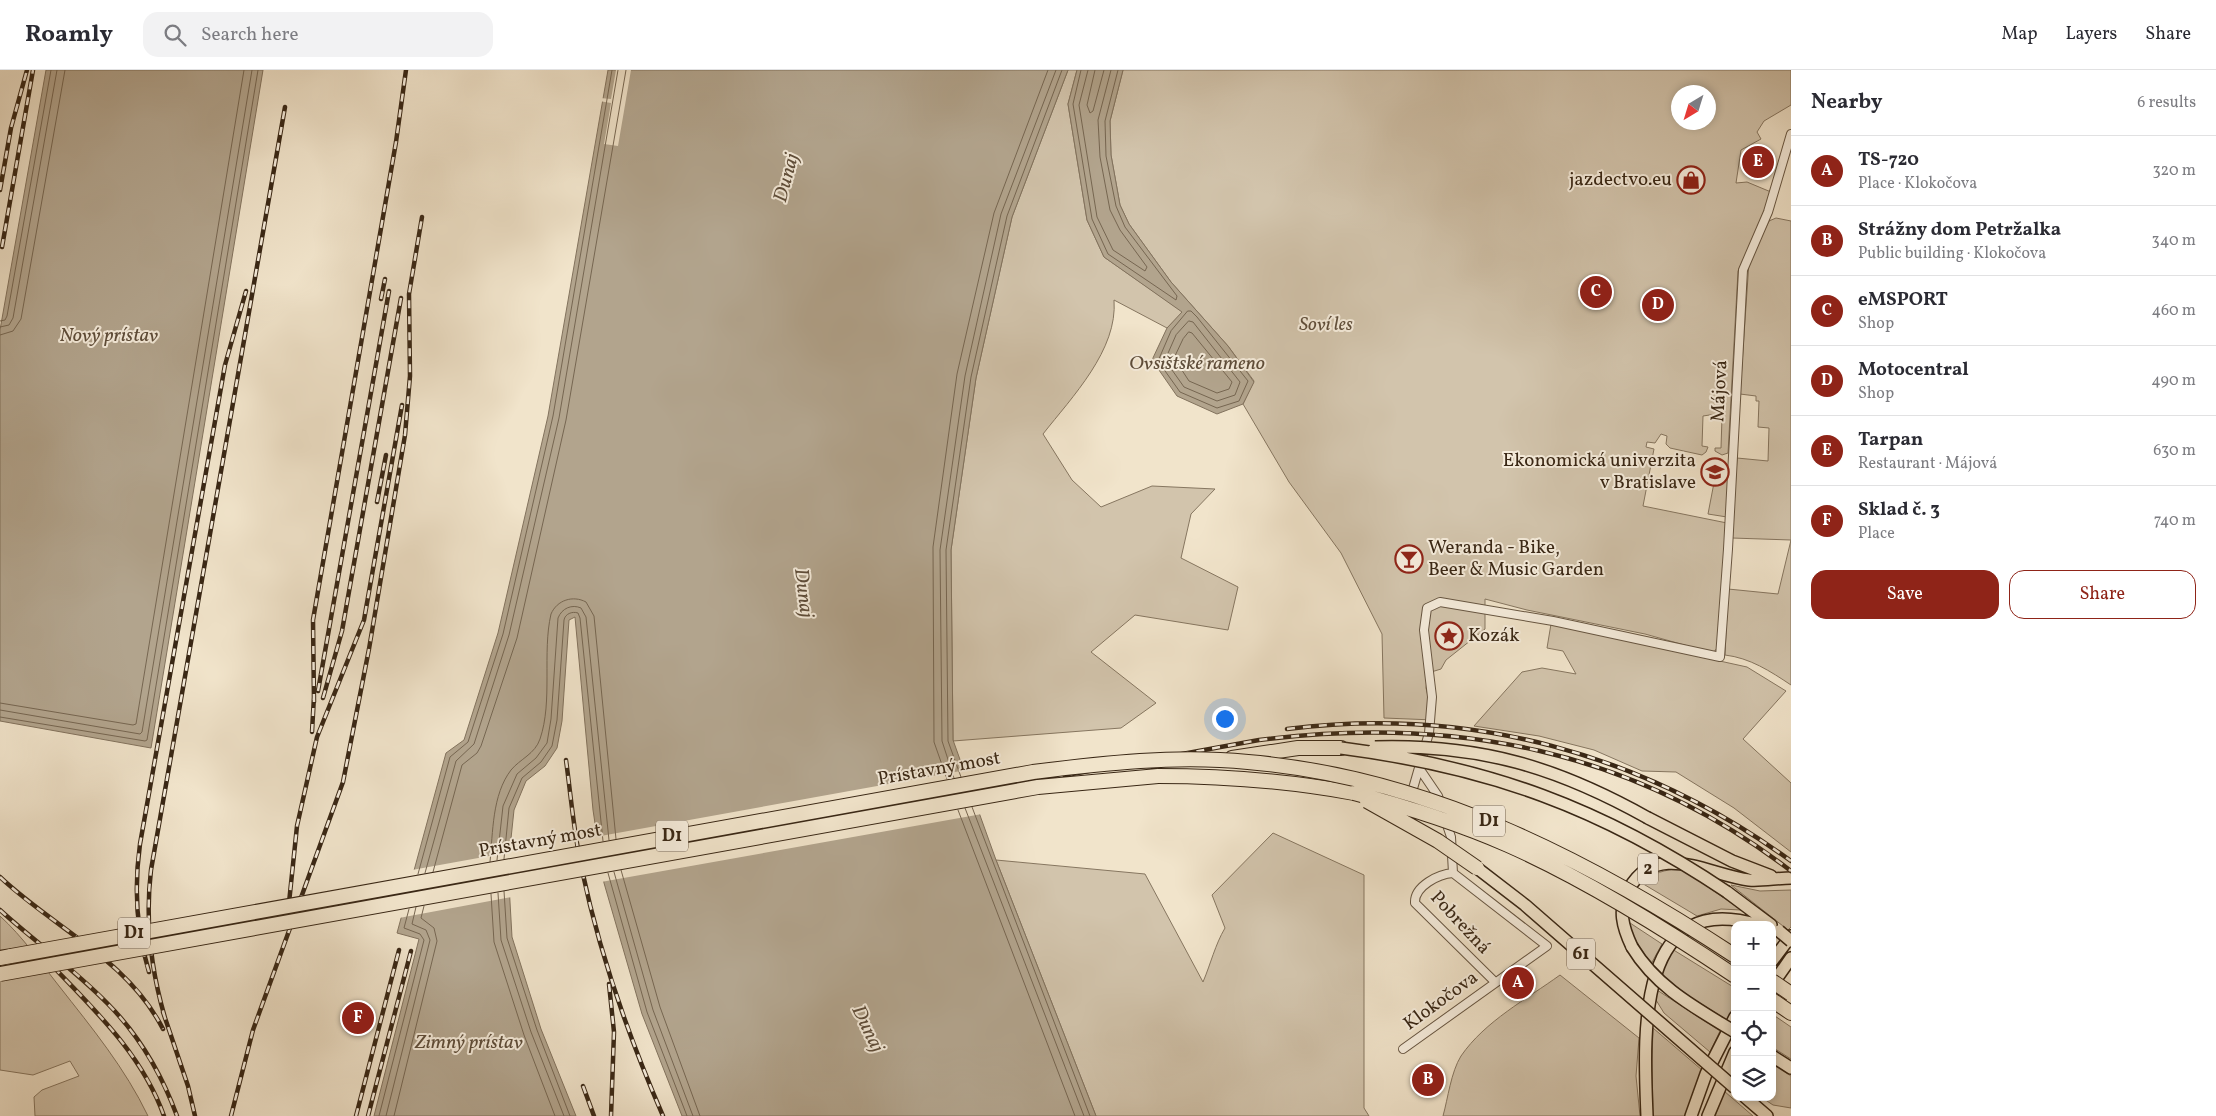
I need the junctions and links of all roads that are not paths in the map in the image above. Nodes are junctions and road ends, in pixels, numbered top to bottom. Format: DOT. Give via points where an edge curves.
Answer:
graph roads {
  1 [pos="1791,134"];
  2 [pos="1341,748"];
  3 [pos="1216,760"];
  4 [pos="1419,768"];
  5 [pos="1412,792"];
  6 [pos="1354,793"];
  7 [pos="1477,868"];
  8 [pos="1453,873"];
  9 [pos="1787,878"];
  10 [pos="1744,921"];
  11 [pos="1765,921"];
  12 [pos="1776,930"];
  13 [pos="1791,936"];
  14 [pos="1791,941"];
  15 [pos="1731,954"];
  16 [pos="1776,956"];
  17 [pos="0,958"];
  18 [pos="1791,958"];
  19 [pos="0,974"];
  20 [pos="1731,974"];
  21 [pos="1776,979"];
  22 [pos="1495,982"];
  23 [pos="1776,984"];
  24 [pos="1791,994"];
  25 [pos="1776,1003"];
  26 [pos="1791,1013"];
  27 [pos="1731,1025"];
  28 [pos="1731,1029"];
  29 [pos="1403,1049"];
  30 [pos="1733,1056"];
  31 [pos="1776,1059"];
  32 [pos="1791,1068"];
  33 [pos="1731,1085"];
  34 [pos="1750,1101"];
  35 [pos="1647,1116"];
  36 [pos="1691,1116"];
  37 [pos="1708,1116"];
  38 [pos="1769,1116"];
  1 -- 4 [label="street, Májová" via="1768,212 1743,270 1720,657 1553,621 1440,602 1427,608 1424,630 1432,697 1429,734"];
  2 -- 3 [label="highway, bridge" via="1298,748"];
  2 -- 9 [label="main road, bridge" via="1422,746 1504,757 1582,783 1746,868"];
  2 -- 11 [label="main road, bridge" via="1452,767 1569,805 1611,823 1671,856"];
  3 -- 15 [label="highway, D1, bridge" via="1283,765 1358,779 1473,814 1609,880"];
  3 -- 17 [label="highway, Prístavný most / D1, bridge" via="1088,765 986,780"];
  4 -- 5 [label="street"];
  4 -- 8 [label="street" via="1438,796 1450,837"];
  6 -- 7 [label="highway, bridge" via="1438,841"];
  6 -- 19 [label="highway, Prístavný most / D1, bridge" via="1238,777 1158,776 1013,791"];
  6 -- 20 [label="highway, D1, bridge" via="1424,813 1510,846 1600,893"];
  7 -- 33 [label="main road, 61, bridge" via="1525,905"];
  8 -- 22 [label="street, Pobrežná" via="1442,874 1419,889 1415,903"];
  8 -- 22 [label="street, Klokočova" via="1547,946"];
  9 -- 28 [label="main road, 2, bridge" via="1746,879 1672,862 1646,870 1629,888 1622,907 1623,923 1644,966 1663,986"];
  10 -- 35 [label="main road" via="1729,917 1701,922 1678,936 1657,966 1648,1017"];
  12 -- 14 [label="main road, bridge"];
  13 -- 16 [label="main road"];
  18 -- 21 [label="main road"];
  22 -- 29 [label="street, Klokočova"];
  23 -- 24 [label="highway, bridge"];
  25 -- 26 [label="highway"];
  27 -- 36 [label="main road" via="1706,1074"];
  30 -- 37 [label="main road"];
  31 -- 32 [label="main road"];
  34 -- 38 [label="main road"];
}
